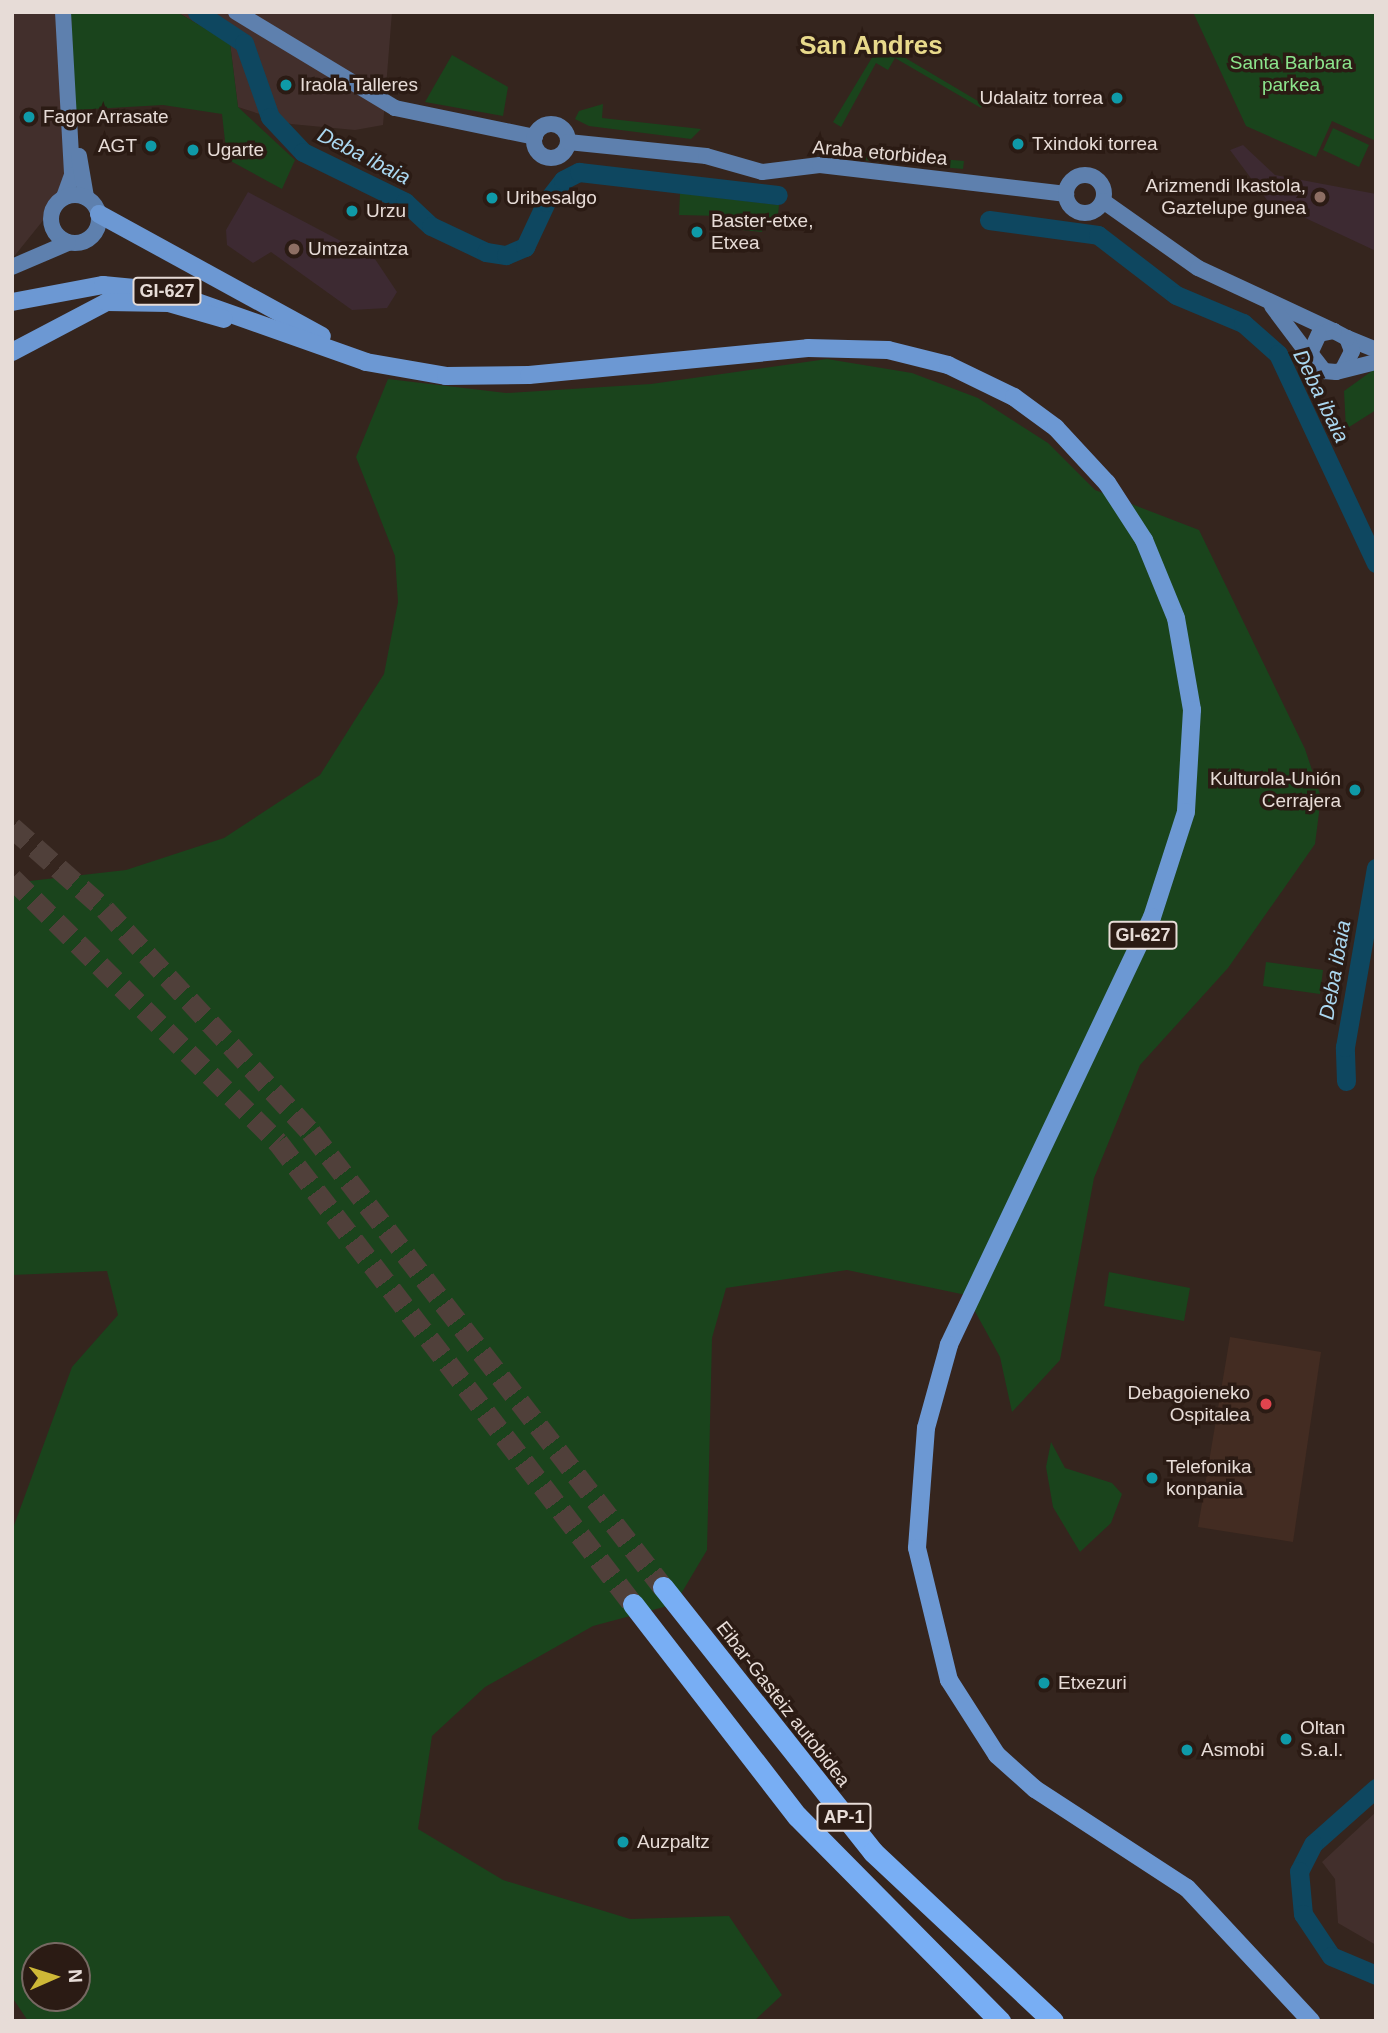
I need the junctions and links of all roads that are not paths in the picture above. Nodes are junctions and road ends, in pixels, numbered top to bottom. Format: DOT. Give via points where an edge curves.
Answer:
graph roads {
  1 [pos="63,12"];
  2 [pos="236,12"];
  3 [pos="69,120"];
  4 [pos="535,136"];
  5 [pos="568,142"];
  6 [pos="1066,194"];
  7 [pos="64,197"];
  8 [pos="86,197"];
  9 [pos="1104,201"];
  10 [pos="99,214"];
  11 [pos="50,217"];
  12 [pos="68,243"];
  13 [pos="18,263"];
  14 [pos="12,302"];
  15 [pos="1270,304"];
  16 [pos="1340,334"];
  17 [pos="315,344"];
  18 [pos="1376,350"];
  19 [pos="12,352"];
  20 [pos="1311,358"];
  21 [pos="1376,362"];
  22 [pos="391,369"];
  23 [pos="1343,369"];
  24 [pos="663,1587"];
  25 [pos="634,1604"];
  26 [pos="1000,2021"];
  27 [pos="1053,2021"];
  28 [pos="1311,2021"];
  1 -- 3 [label="street"];
  2 -- 4 [label="street" via="395,108"];
  3 -- 7 [label="street" via="72,175"];
  3 -- 8 [label="street"];
  4 -- 5 [label="street" via="546,125 556,125"];
  4 -- 5 [label="street" via="537,150 550,158"];
  5 -- 6 [label="street, Araba etorbidea" via="706,156 762,172 820,165"];
  6 -- 9 [label="street" via="1071,207 1084,213"];
  6 -- 9 [label="street" via="1072,180 1089,175 1102,185"];
  7 -- 8 [label="street"];
  7 -- 11 [label="street"];
  8 -- 10 [label="street"];
  9 -- 15 [label="street" via="1198,268"];
  10 -- 12 [label="street" via="92,237"];
  10 -- 22 [label="main road"];
  11 -- 12 [label="street" via="54,232"];
  11 -- 13 [label="street"];
  12 -- 13 [label="street"];
  14 -- 17 [label="main road, GI-627" via="67,288 136,286 228,309"];
  15 -- 16 [label="street"];
  15 -- 20 [label="street"];
  16 -- 18 [label="street"];
  16 -- 20 [label="street" via="1315,338"];
  16 -- 23 [label="street" via="1352,351"];
  17 -- 19 [label="main road" via="169,303 131,299 107,302"];
  17 -- 22 [label="main road, GI-627"];
  20 -- 23 [label="street" via="1324,371"];
  21 -- 23 [label="street"];
  22 -- 28 [label="main road, GI-627" via="488,376 808,348 909,354 967,372 1036,412 1092,464 1144,540 1186,659 1192,710 1186,812 1152,917 949,1345 923,1441 917,1548 949,1680 997,1755 1035,1789 1188,1888"];
  24 -- 27 [label="highway, Eibar-Gasteiz autobidea / AP-1" via="873,1852"];
  25 -- 26 [label="highway, AP-1" via="806,1825"];
}
